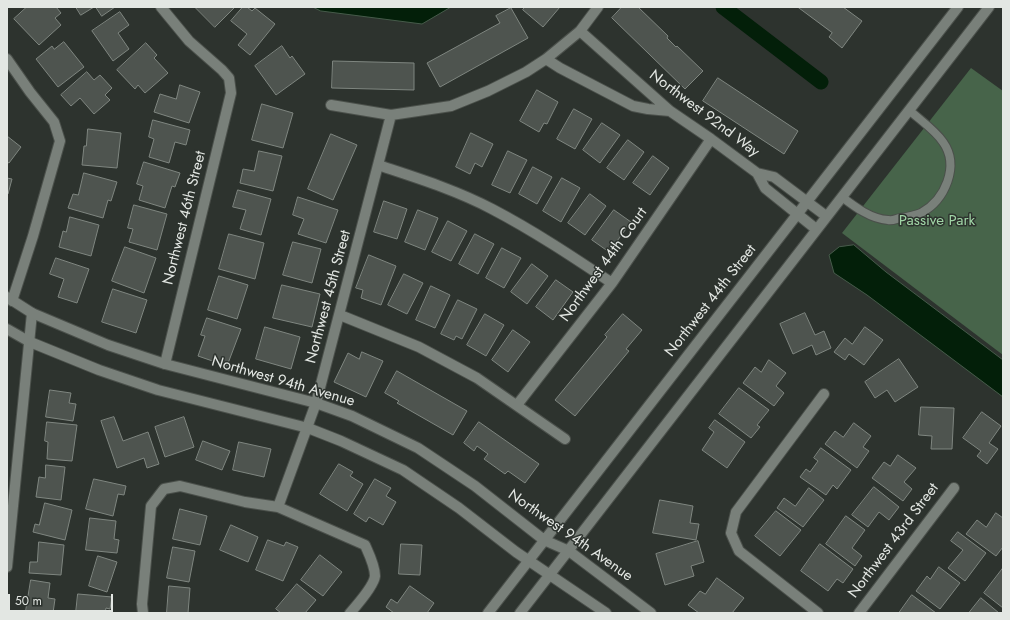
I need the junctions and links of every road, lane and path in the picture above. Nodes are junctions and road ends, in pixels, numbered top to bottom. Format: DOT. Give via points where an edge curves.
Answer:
graph roads {
  1 [pos="160,7"];
  2 [pos="598,7"];
  3 [pos="958,7"];
  4 [pos="989,7"];
  5 [pos="580,31"];
  6 [pos="7,59"];
  7 [pos="546,59"];
  8 [pos="331,105"];
  9 [pos="909,110"];
  10 [pos="670,111"];
  11 [pos="391,116"];
  12 [pos="711,138"];
  13 [pos="378,165"];
  14 [pos="757,173"];
  15 [pos="842,197"];
  16 [pos="807,202"];
  17 [pos="797,214"];
  18 [pos="826,216"];
  19 [pos="816,229"];
  20 [pos="612,282"];
  21 [pos="10,299"];
  22 [pos="32,313"];
  23 [pos="340,315"];
  24 [pos="7,329"];
  25 [pos="30,342"];
  26 [pos="165,364"];
  27 [pos="824,394"];
  28 [pos="316,404"];
  29 [pos="517,405"];
  30 [pos="308,428"];
  31 [pos="565,439"];
  32 [pos="954,488"];
  33 [pos="278,507"];
  34 [pos="544,540"];
  35 [pos="569,551"];
  36 [pos="528,560"];
  37 [pos="7,567"];
  38 [pos="549,575"];
  39 [pos="143,613"];
  40 [pos="350,613"];
  41 [pos="488,613"];
  42 [pos="520,613"];
  43 [pos="606,613"];
  44 [pos="651,613"];
  45 [pos="818,613"];
  46 [pos="859,613"];
  1 -- 26 [label="street, Northwest 46th Street" via="189,41 229,78 231,93"];
  2 -- 5 [label="street"];
  3 -- 16 [label="street, Northwest 44th Street"];
  4 -- 9 [label="street"];
  5 -- 7 [label="street"];
  5 -- 10 [label="street, Northwest 92nd Way"];
  6 -- 21 [label="street" via="54,122 60,142 33,236"];
  7 -- 10 [label="street" via="633,106"];
  7 -- 11 [label="street" via="488,91 451,106"];
  8 -- 11 [label="street"];
  9 -- 15 [label="street"];
  9 -- 15 [label="lane" via="943,142 948,153 949,177 939,196 922,212 889,220 865,212"];
  10 -- 12 [label="street, Northwest 92nd Way"];
  11 -- 13 [label="street, Northwest 45th Street"];
  12 -- 14 [label="street, Northwest 92nd Way"];
  12 -- 20 [label="street, Northwest 44th Court"];
  13 -- 20 [label="street" via="432,183 491,208 546,238"];
  13 -- 23 [label="street, Northwest 45th Street"];
  14 -- 16 [label="street, Northwest 92nd Way" via="774,177"];
  14 -- 17 [label="street, Northwest 92nd Way" via="765,188"];
  15 -- 18 [label="street"];
  16 -- 17 [label="street, Northwest 44th Street"];
  16 -- 18 [label="street, Northwest 92nd Way"];
  17 -- 19 [label="street, Northwest 92nd Way"];
  17 -- 34 [label="street, Northwest 44th Street"];
  18 -- 19 [label="street"];
  19 -- 35 [label="street"];
  20 -- 29 [label="street, Northwest 44th Court"];
  21 -- 22 [label="street, Northwest 94th Avenue"];
  22 -- 25 [label="street"];
  22 -- 26 [label="street, Northwest 94th Avenue"];
  23 -- 28 [label="street, Northwest 45th Street"];
  23 -- 29 [label="street" via="419,347 477,378"];
  24 -- 25 [label="street"];
  25 -- 30 [label="street" via="98,370 158,390"];
  25 -- 37 [label="street"];
  26 -- 28 [label="street, Northwest 94th Avenue"];
  27 -- 45 [label="street" via="736,512 731,533 739,552"];
  28 -- 30 [label="street, Northwest 45th Street"];
  28 -- 34 [label="street, Northwest 94th Avenue" via="352,416 418,448 475,486"];
  29 -- 31 [label="street"];
  30 -- 33 [label="street, Northwest 45th Street"];
  30 -- 36 [label="street" via="403,470"];
  32 -- 46 [label="street, Northwest 43rd Street"];
  33 -- 39 [label="street" via="245,502 180,486 164,489 151,506"];
  33 -- 40 [label="street" via="365,545 375,576 370,587"];
  34 -- 35 [label="street, Northwest 94th Avenue"];
  34 -- 36 [label="street, Northwest 44th Street"];
  35 -- 38 [label="street"];
  35 -- 44 [label="street, Northwest 94th Avenue"];
  36 -- 38 [label="street"];
  36 -- 41 [label="street, Northwest 44th Street"];
  38 -- 42 [label="street"];
  38 -- 43 [label="street"];
}
